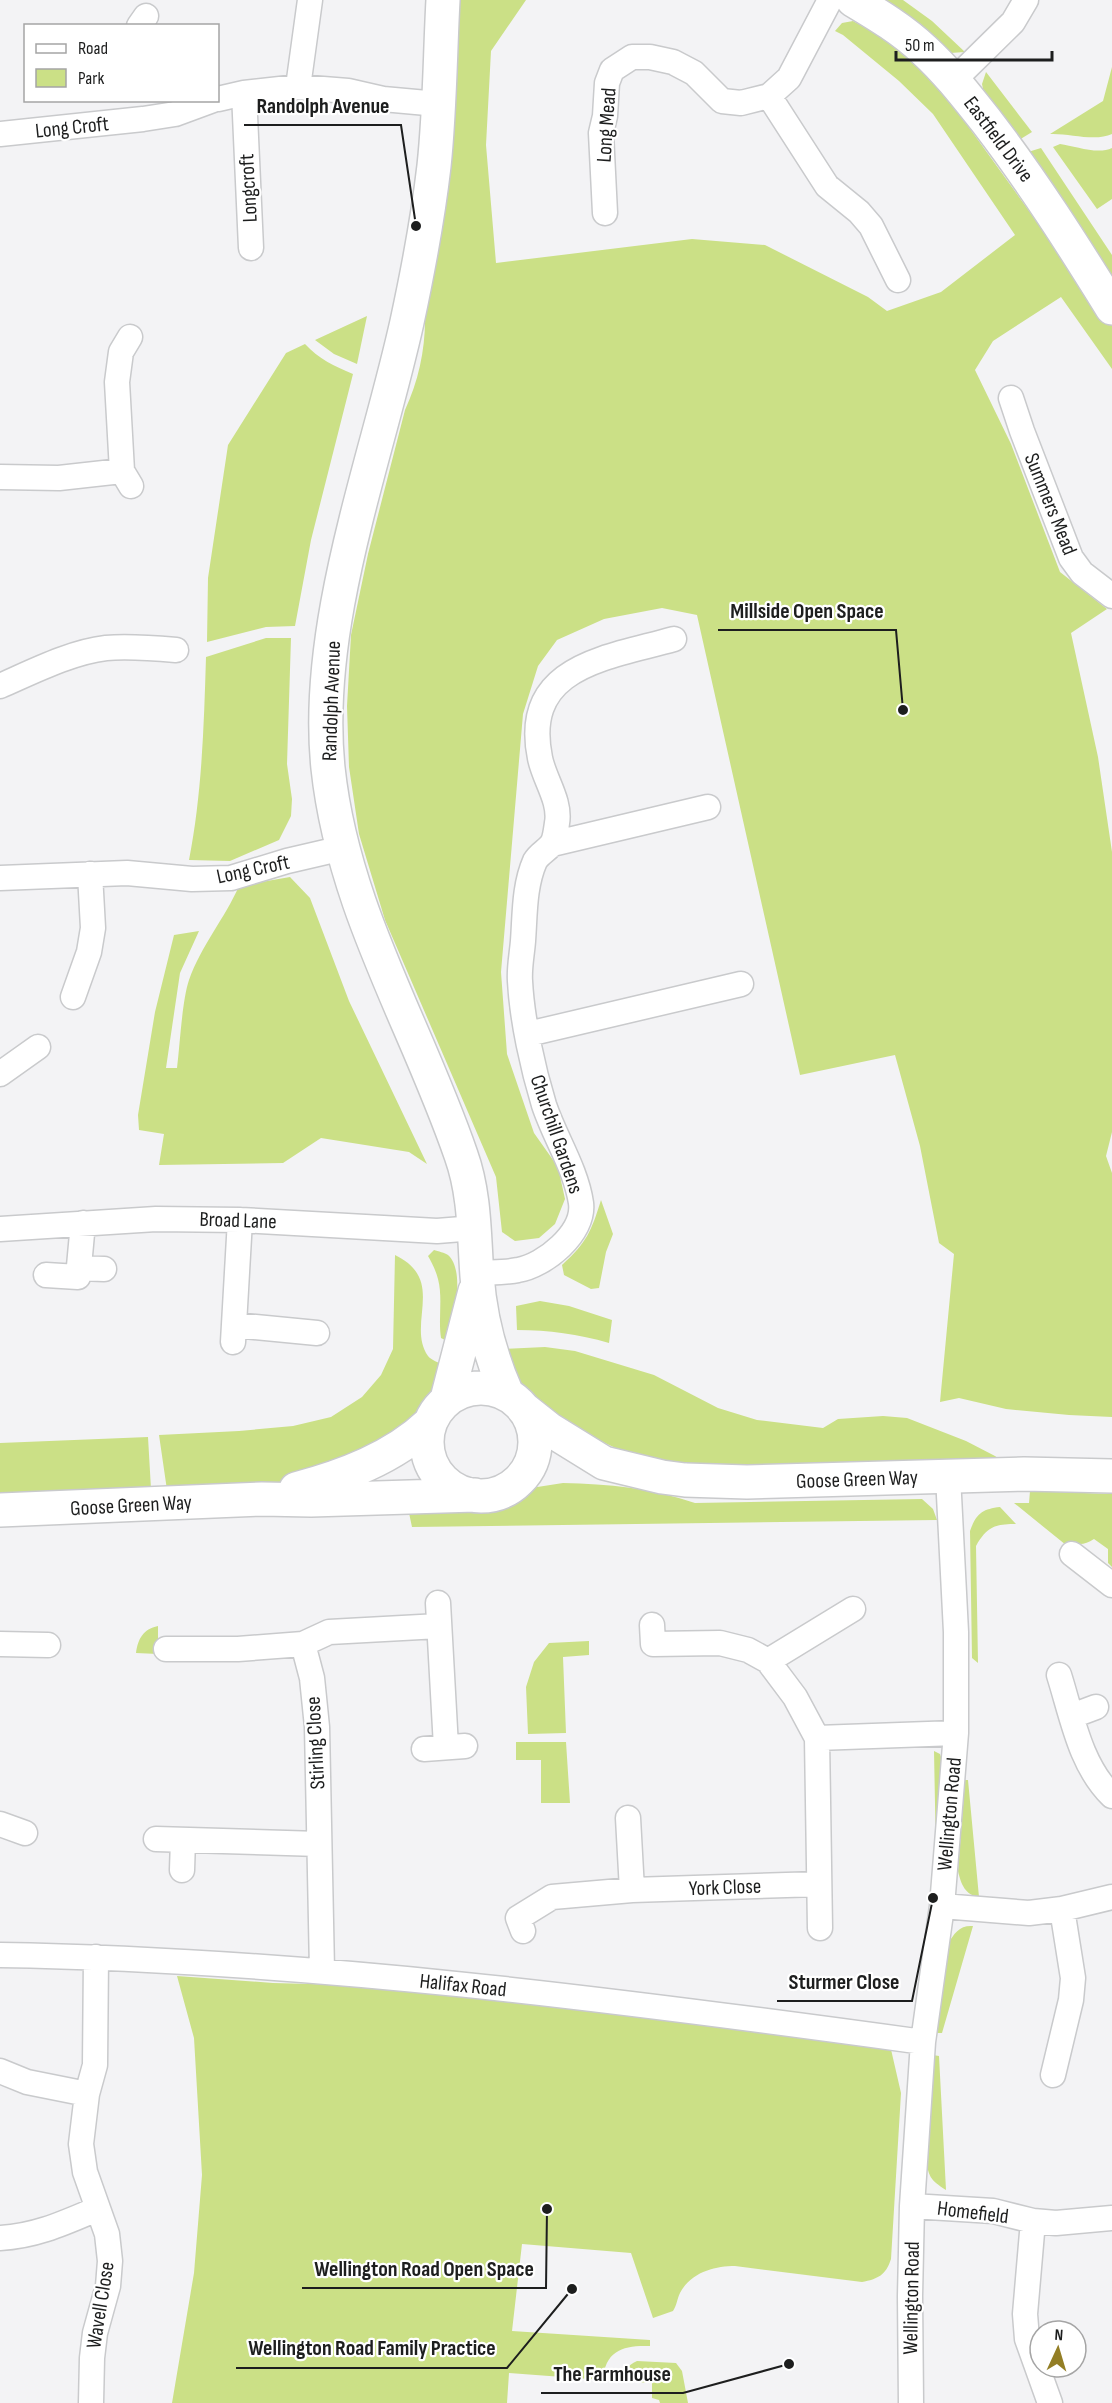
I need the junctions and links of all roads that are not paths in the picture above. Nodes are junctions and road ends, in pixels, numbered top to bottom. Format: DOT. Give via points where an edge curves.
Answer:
graph roads {
  1 [pos="310,0"];
  2 [pos="443,0"];
  3 [pos="830,0"];
  4 [pos="853,0"];
  5 [pos="1026,0"];
  6 [pos="954,80"];
  7 [pos="298,87"];
  8 [pos="244,93"];
  9 [pos="769,96"];
  10 [pos="219,99"];
  11 [pos="209,102"];
  12 [pos="438,104"];
  13 [pos="143,110"];
  14 [pos="0,134"];
  15 [pos="605,213"];
  16 [pos="251,248"];
  17 [pos="898,280"];
  18 [pos="1112,308"];
  19 [pos="130,337"];
  20 [pos="1011,398"];
  21 [pos="0,477"];
  22 [pos="1112,596"];
  23 [pos="674,639"];
  24 [pos="176,650"];
  25 [pos="0,686"];
  26 [pos="708,807"];
  27 [pos="552,844"];
  28 [pos="342,848"];
  29 [pos="90,874"];
  30 [pos="0,878"];
  31 [pos="741,984"];
  32 [pos="73,997"];
  33 [pos="528,1034"];
  34 [pos="38,1047"];
  35 [pos="0,1074"];
  36 [pos="240,1220"];
  37 [pos="82,1223"];
  38 [pos="475,1228"];
  39 [pos="0,1229"];
  40 [pos="79,1268"];
  41 [pos="104,1269"];
  42 [pos="46,1275"];
  43 [pos="477,1277"];
  44 [pos="317,1333"];
  45 [pos="516,1402"];
  46 [pos="438,1411"];
  47 [pos="604,1463"];
  48 [pos="526,1471"];
  49 [pos="948,1476"];
  50 [pos="1112,1476"];
  51 [pos="475,1496"];
  52 [pos="262,1499"];
  53 [pos="0,1510"];
  54 [pos="1082,1556"];
  55 [pos="1112,1585"];
  56 [pos="853,1609"];
  57 [pos="652,1625"];
  58 [pos="0,1644"];
  59 [pos="303,1644"];
  60 [pos="48,1645"];
  61 [pos="166,1649"];
  62 [pos="768,1661"];
  63 [pos="1059,1675"];
  64 [pos="1096,1707"];
  65 [pos="1072,1716"];
  66 [pos="956,1733"];
  67 [pos="817,1738"];
  68 [pos="445,1747"];
  69 [pos="1112,1796"];
  70 [pos="628,1818"];
  71 [pos="0,1824"];
  72 [pos="25,1833"];
  73 [pos="156,1839"];
  74 [pos="183,1840"];
  75 [pos="318,1844"];
  76 [pos="182,1870"];
  77 [pos="819,1884"];
  78 [pos="632,1890"];
  79 [pos="1112,1897"];
  80 [pos="942,1906"];
  81 [pos="1062,1909"];
  82 [pos="820,1928"];
  83 [pos="524,1931"];
  84 [pos="0,1955"];
  85 [pos="96,1957"];
  86 [pos="322,1970"];
  87 [pos="923,2042"];
  88 [pos="0,2071"];
  89 [pos="1053,2075"];
  90 [pos="87,2094"];
  91 [pos="912,2206"];
  92 [pos="97,2209"];
  93 [pos="1112,2218"];
  94 [pos="1033,2221"];
  95 [pos="0,2238"];
  96 [pos="91,2403"];
  97 [pos="911,2403"];
  98 [pos="1050,2403"];
  1 -- 7 [label="street"];
  2 -- 12 [label="street, Randolph Avenue"];
  3 -- 9 [label="street" via="789,78"];
  4 -- 6 [label="street, Eastfield Drive" via="923,49"];
  5 -- 6 [label="street" via="1013,22"];
  6 -- 18 [label="street, Eastfield Drive" via="1059,222"];
  7 -- 8 [label="street, Long Croft"];
  7 -- 12 [label="street, Long Croft"];
  8 -- 10 [label="street, Long Croft"];
  8 -- 16 [label="street, Longcroft"];
  9 -- 15 [label="street, Long Mead" via="741,103 722,101 694,73 673,62 650,57 632,57 622,62 612,70 607,83 601,134"];
  9 -- 17 [label="street" via="827,186 871,226"];
  11 -- 13 [label="street, Long Croft" via="175,114"];
  12 -- 28 [label="street, Randolph Avenue" via="434,166 407,324 349,553 333,633 327,705 328,767"];
  13 -- 14 [label="street, Long Croft"];
  19 -- 21 [label="street" via="121,352 117,382 127,479"];
  20 -- 22 [label="street, Summers Mead" via="1071,558 1082,573"];
  23 -- 27 [label="street, Churchill Gardens" via="585,664 558,680 546,700 536,726 540,760 558,821"];
  24 -- 25 [label="street" via="104,648"];
  26 -- 27 [label="street"];
  27 -- 33 [label="street, Churchill Gardens" via="537,858 528,882 519,981"];
  28 -- 29 [label="street, Long Croft" via="231,878"];
  28 -- 38 [label="street, Randolph Avenue" via="380,960 463,1158"];
  29 -- 30 [label="street, Long Croft"];
  29 -- 32 [label="street" via="93,928"];
  31 -- 33 [label="street"];
  33 -- 43 [label="street, Churchill Gardens" via="545,1107 574,1178 581,1205 578,1223 568,1240 538,1263"];
  34 -- 35 [label="street"];
  36 -- 37 [label="street, Broad Lane"];
  36 -- 38 [label="street, Broad Lane" via="437,1231"];
  36 -- 44 [label="street" via="234,1333"];
  37 -- 39 [label="street, Broad Lane"];
  37 -- 40 [label="street"];
  38 -- 43 [label="street, Randolph Avenue"];
  40 -- 41 [label="street"];
  40 -- 42 [label="street" via="78,1277"];
  43 -- 45 [label="street, Randolph Avenue" via="493,1359"];
  43 -- 46 [label="street, Randolph Avenue"];
  45 -- 46 [label="street" via="492,1389 477,1388 461,1391"];
  45 -- 47 [label="street, Goose Green Way"];
  45 -- 48 [label="street" via="532,1424 535,1440"];
  46 -- 51 [label="street" via="426,1439 428,1455 445,1483"];
  46 -- 52 [label="street, Goose Green Way" via="403,1445 366,1465 331,1480"];
  47 -- 48 [label="street, Goose Green Way" via="559,1464"];
  47 -- 49 [label="street, Goose Green Way" via="662,1477 713,1482"];
  48 -- 51 [label="street" via="504,1490"];
  49 -- 50 [label="street, Goose Green Way"];
  49 -- 66 [label="street, Wellington Road" via="956,1632"];
  51 -- 52 [label="street, Goose Green Way"];
  52 -- 53 [label="street, Goose Green Way"];
  54 -- 55 [label="street"];
  56 -- 62 [label="street"];
  57 -- 62 [label="street" via="652,1644 720,1643 748,1650"];
  58 -- 60 [label="street"];
  59 -- 61 [label="street" via="237,1638"];
  59 -- 68 [label="street" via="328,1632 438,1615"];
  59 -- 75 [label="street, Stirling Close" via="312,1678 317,1727"];
  62 -- 67 [label="street" via="795,1696"];
  63 -- 65 [label="street"];
  64 -- 65 [label="street"];
  65 -- 69 [label="street" via="1085,1757 1099,1783"];
  66 -- 67 [label="street"];
  66 -- 80 [label="street, Wellington Road"];
  67 -- 77 [label="street"];
  70 -- 78 [label="street"];
  71 -- 72 [label="street"];
  73 -- 74 [label="street"];
  74 -- 75 [label="street"];
  74 -- 76 [label="street"];
  75 -- 86 [label="street, Stirling Close"];
  77 -- 78 [label="street, York Close"];
  77 -- 82 [label="street"];
  78 -- 83 [label="street, York Close" via="552,1897 518,1918"];
  79 -- 81 [label="street"];
  80 -- 81 [label="street" via="1029,1913"];
  80 -- 87 [label="street, Wellington Road"];
  81 -- 89 [label="street" via="1073,1978"];
  84 -- 85 [label="street, Halifax Road"];
  85 -- 86 [label="street, Halifax Road"];
  85 -- 90 [label="street, Wavell Close" via="97,2047"];
  86 -- 87 [label="street, Halifax Road"];
  87 -- 91 [label="street, Wellington Road"];
  88 -- 90 [label="street" via="27,2082"];
  90 -- 92 [label="street, Wavell Close" via="81,2144"];
  91 -- 94 [label="street, Homefield" via="993,2211"];
  91 -- 97 [label="street, Wellington Road"];
  92 -- 95 [label="street" via="46,2231"];
  92 -- 96 [label="street, Wavell Close" via="107,2234 110,2261 94,2341"];
  93 -- 94 [label="street, Homefield"];
  94 -- 98 [label="street, Homefield" via="1025,2314 1027,2339"];
}
